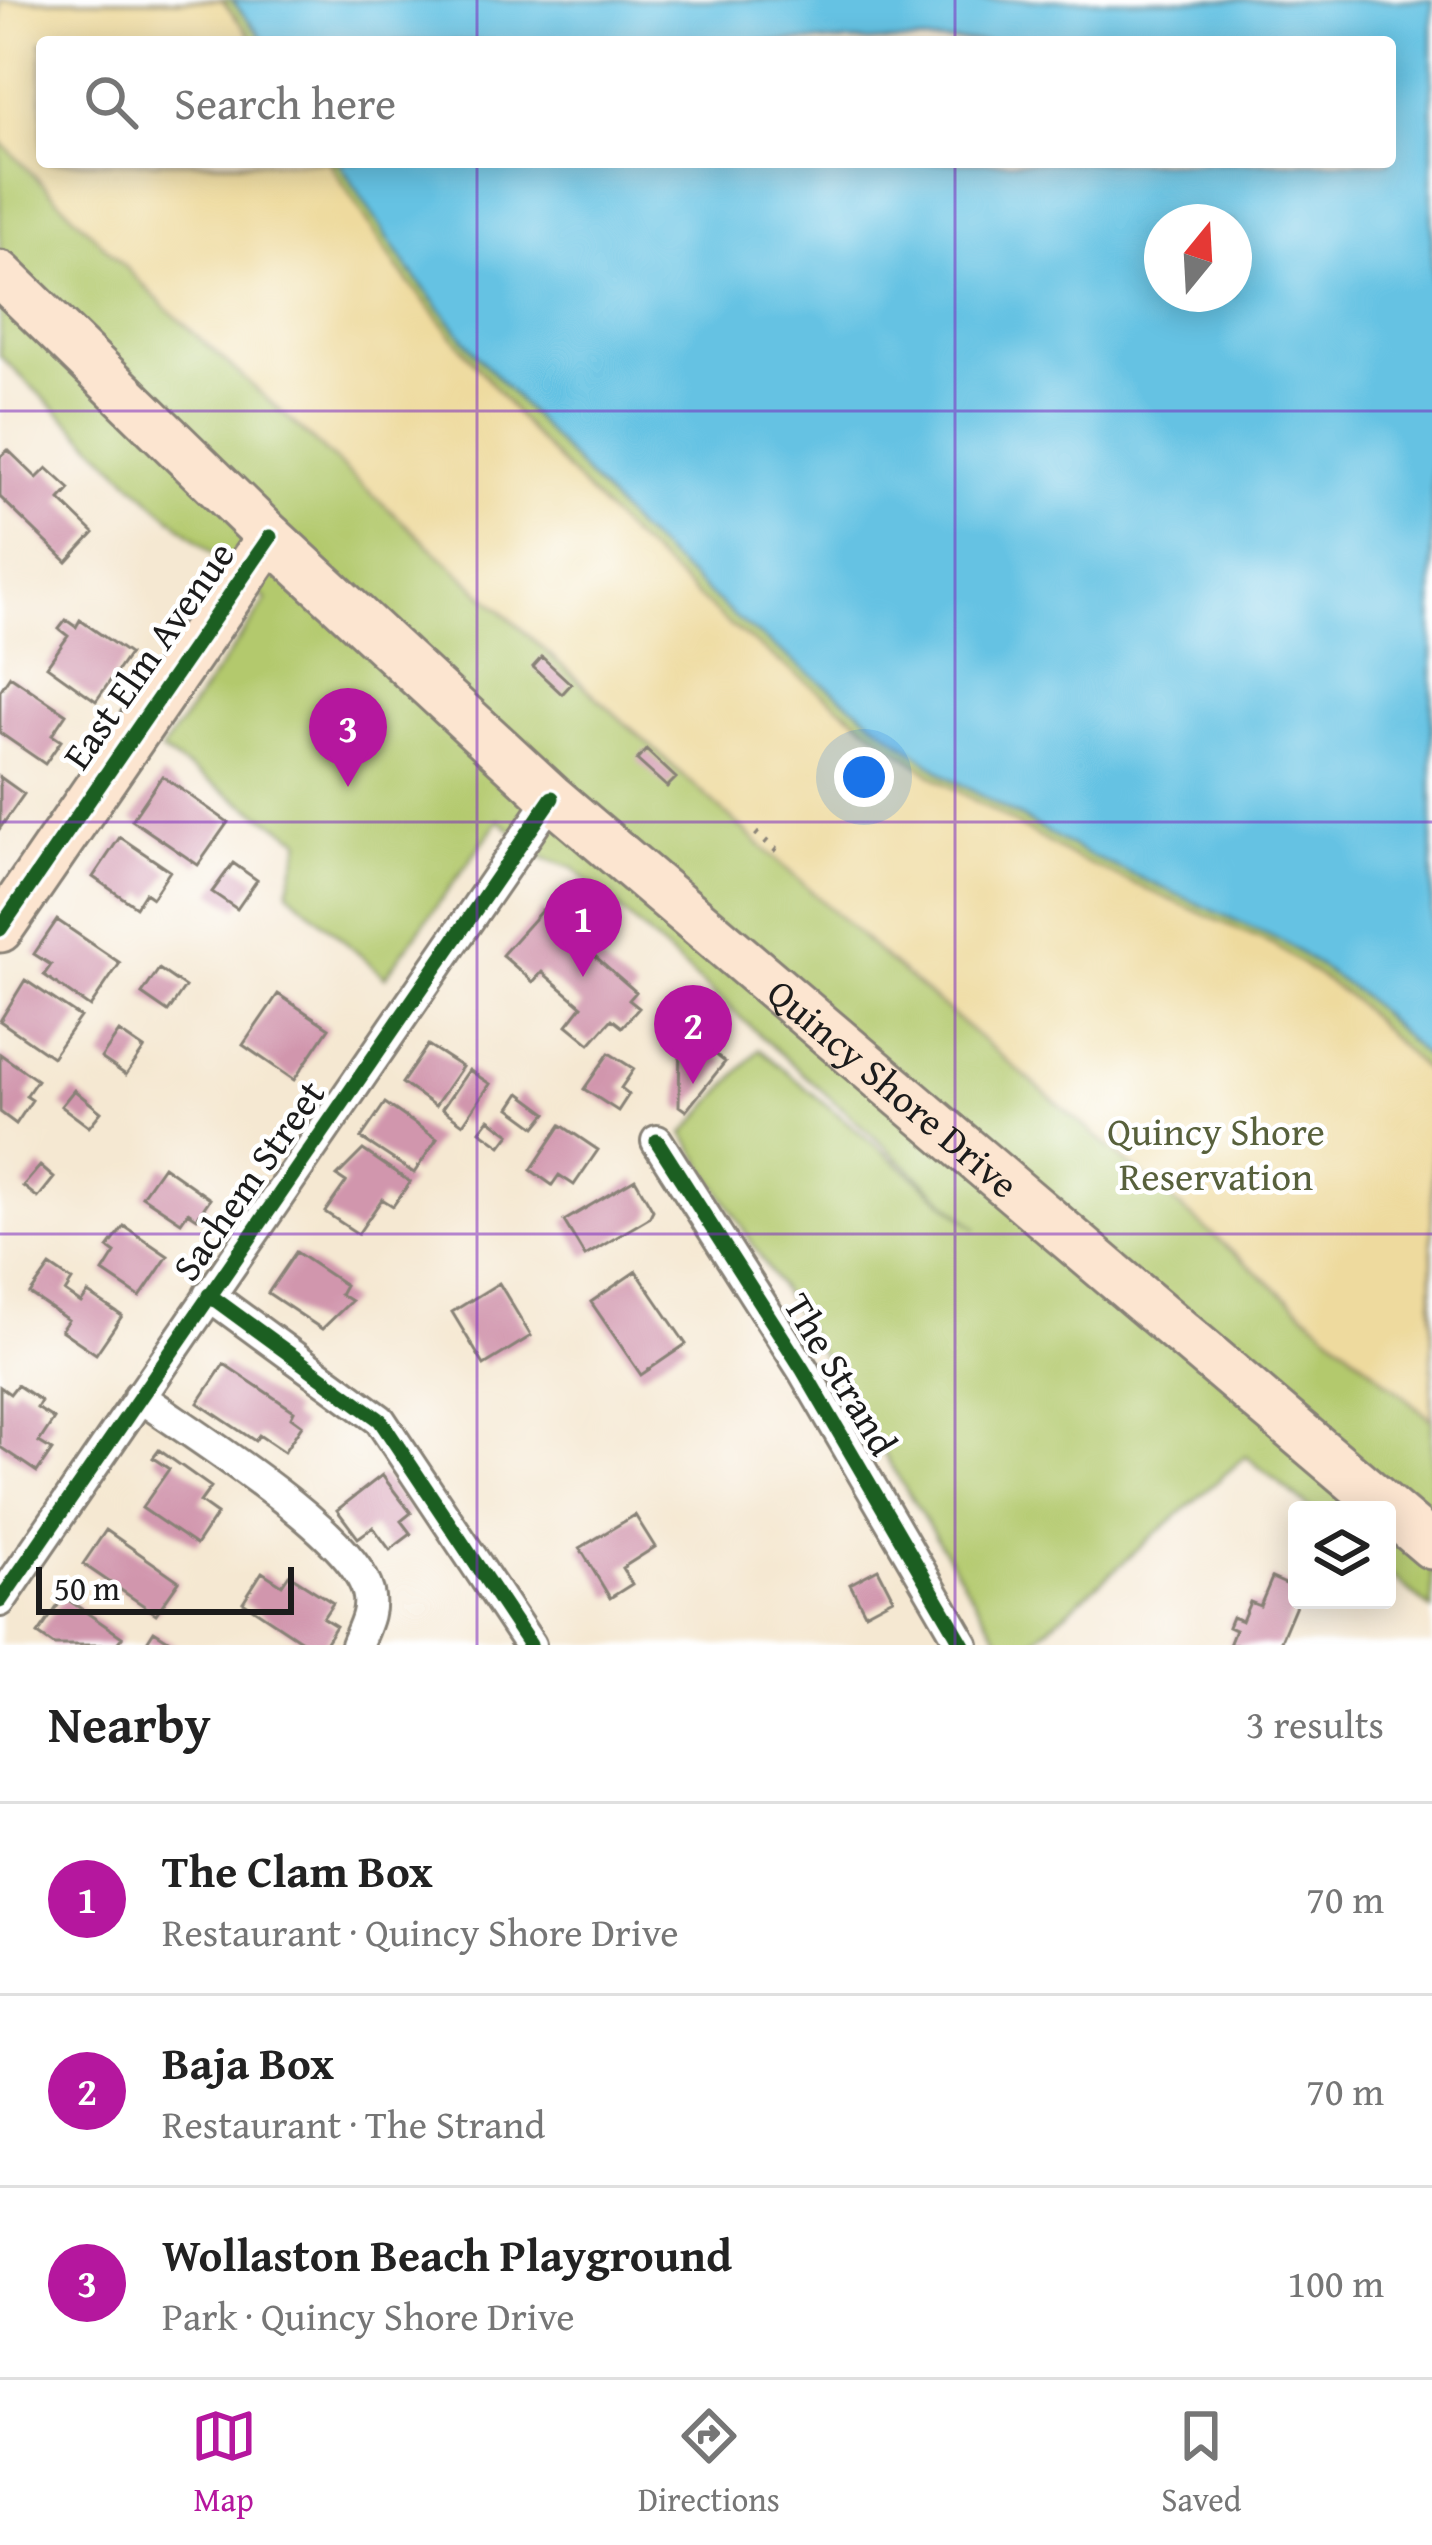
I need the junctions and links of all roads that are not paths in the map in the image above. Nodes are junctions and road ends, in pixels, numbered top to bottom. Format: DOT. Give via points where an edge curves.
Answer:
graph roads {
  1 [pos="0,274"];
  2 [pos="270,537"];
  3 [pos="552,798"];
  4 [pos="0,929"];
  5 [pos="657,1141"];
  6 [pos="208,1294"];
  7 [pos="139,1396"];
  8 [pos="1432,1546"];
  9 [pos="0,1601"];
  10 [pos="356,1645"];
  11 [pos="530,1645"];
  12 [pos="963,1645"];
  1 -- 2 [label="main road, Quincy Shore Drive"];
  2 -- 3 [label="main road, Quincy Shore Drive"];
  2 -- 4 [label="main road, East Elm Avenue"];
  3 -- 6 [label="street, Sachem Street"];
  3 -- 8 [label="main road, Quincy Shore Drive"];
  5 -- 12 [label="street, The Strand"];
  6 -- 7 [label="street, Sachem Street"];
  6 -- 11 [label="street" via="380,1420"];
  7 -- 9 [label="street, Sachem Street"];
  7 -- 10 [label="street" via="294,1507 361,1576 370,1608"];
}
